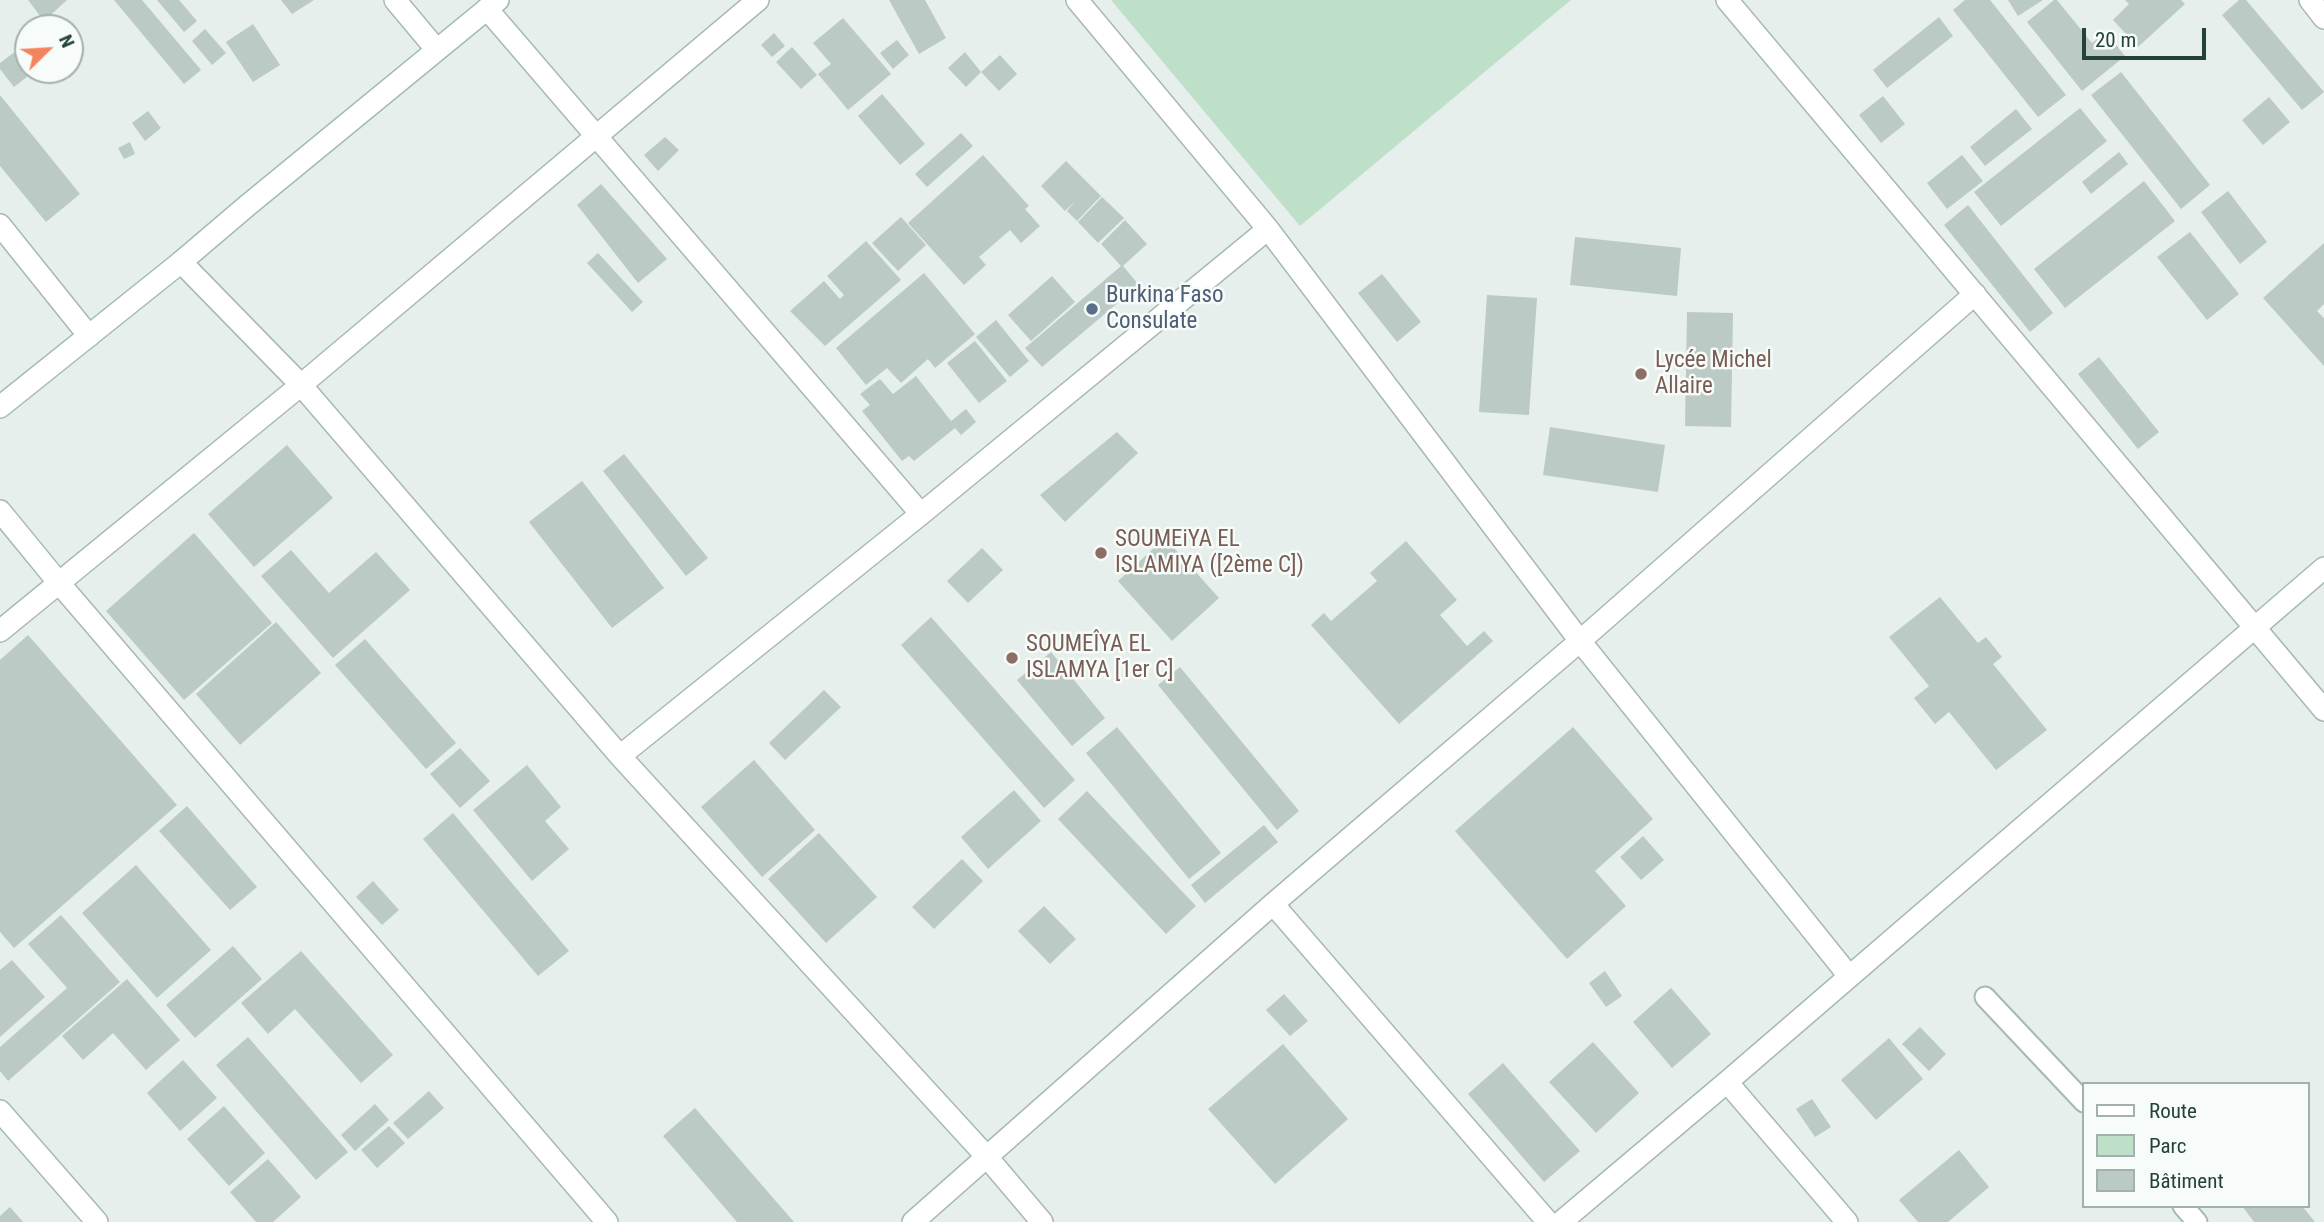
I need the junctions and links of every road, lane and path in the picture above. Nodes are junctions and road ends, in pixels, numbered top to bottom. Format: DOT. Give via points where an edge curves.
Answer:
graph roads {
  1 [pos="395,0"];
  2 [pos="758,0"];
  3 [pos="1077,0"];
  4 [pos="1727,0"];
  5 [pos="2310,0"];
  6 [pos="492,5"];
  7 [pos="2324,18"];
  8 [pos="436,49"];
  9 [pos="597,136"];
  10 [pos="0,225"];
  11 [pos="1268,229"];
  12 [pos="181,262"];
  13 [pos="1975,294"];
  14 [pos="89,335"];
  15 [pos="301,385"];
  16 [pos="0,408"];
  17 [pos="0,510"];
  18 [pos="921,514"];
  19 [pos="2324,568"];
  20 [pos="59,583"];
  21 [pos="2255,628"];
  22 [pos="0,631"];
  23 [pos="1580,641"];
  24 [pos="2324,710"];
  25 [pos="620,756"];
  26 [pos="1273,904"];
  27 [pos="1849,976"];
  28 [pos="1985,997"];
  29 [pos="1727,1082"];
  30 [pos="2082,1100"];
  31 [pos="0,1111"];
  32 [pos="987,1157"];
  33 [pos="2184,1208"];
  34 [pos="97,1222"];
  35 [pos="607,1222"];
  36 [pos="913,1222"];
  37 [pos="1042,1222"];
  38 [pos="1548,1222"];
  39 [pos="1561,1222"];
  40 [pos="1847,1222"];
  41 [pos="2197,1222"];
  1 -- 8 [label="street"];
  2 -- 9 [label="street"];
  3 -- 11 [label="street"];
  4 -- 13 [label="street"];
  5 -- 7 [label="street"];
  6 -- 8 [label="street"];
  6 -- 9 [label="street"];
  8 -- 12 [label="street"];
  9 -- 15 [label="street"];
  9 -- 18 [label="street"];
  10 -- 14 [label="street"];
  11 -- 18 [label="street"];
  11 -- 23 [label="street"];
  12 -- 14 [label="street"];
  12 -- 15 [label="street"];
  13 -- 21 [label="street"];
  13 -- 23 [label="street"];
  14 -- 16 [label="street"];
  15 -- 20 [label="street"];
  15 -- 25 [label="street"];
  17 -- 20 [label="street"];
  18 -- 25 [label="street"];
  19 -- 21 [label="street"];
  20 -- 22 [label="street"];
  20 -- 35 [label="street"];
  21 -- 24 [label="street"];
  21 -- 27 [label="street"];
  23 -- 26 [label="street"];
  23 -- 27 [label="street"];
  25 -- 32 [label="street"];
  26 -- 32 [label="street"];
  26 -- 38 [label="street"];
  27 -- 29 [label="street"];
  28 -- 30 [label="lane"];
  29 -- 39 [label="street"];
  29 -- 40 [label="street"];
  31 -- 34 [label="street"];
  32 -- 36 [label="street"];
  32 -- 37 [label="street"];
  33 -- 41 [label="lane"];
}
